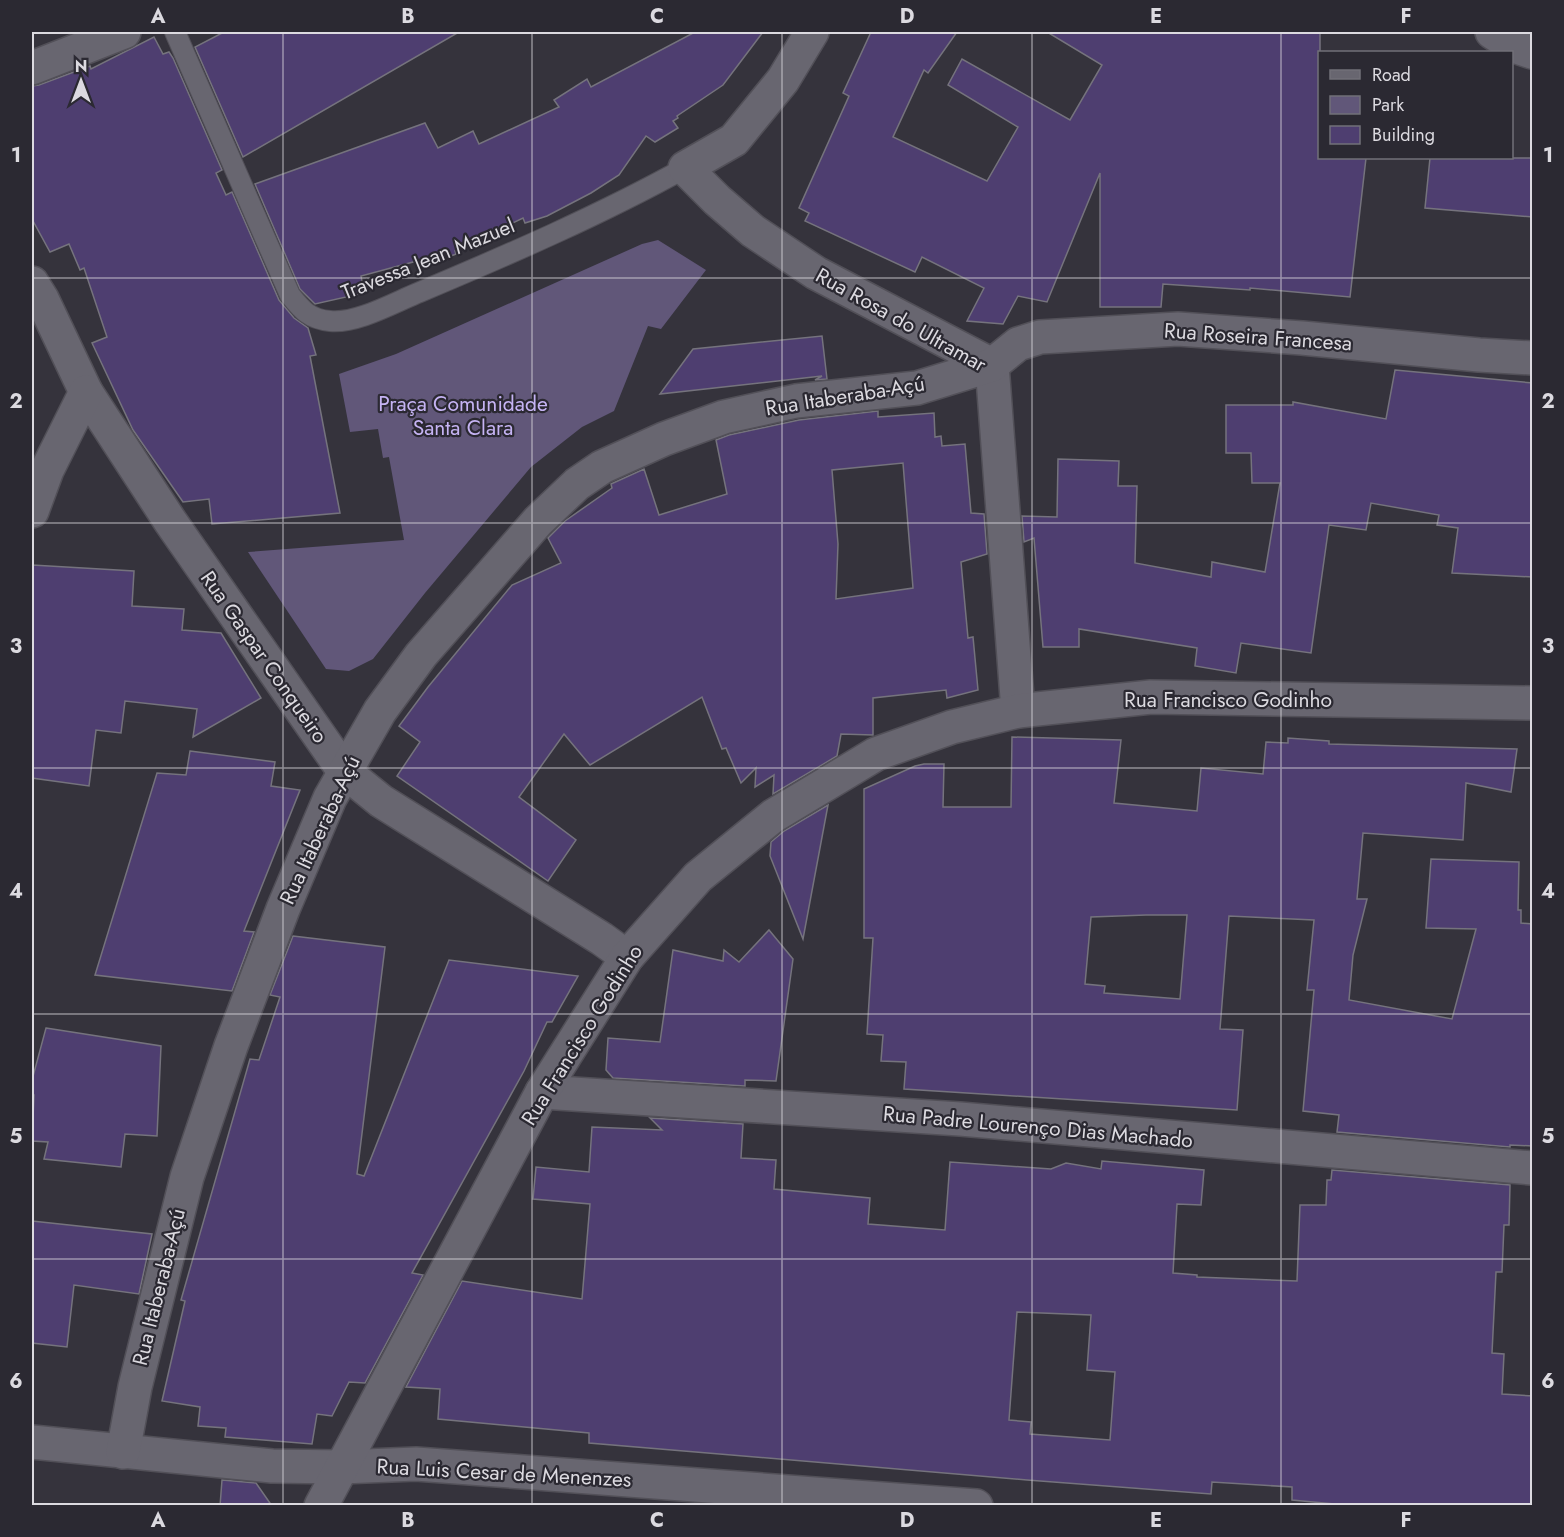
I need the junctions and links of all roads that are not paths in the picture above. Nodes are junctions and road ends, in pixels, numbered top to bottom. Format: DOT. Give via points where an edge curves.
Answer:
graph roads {
  1 [pos="124,32"];
  2 [pos="175,32"];
  3 [pos="812,32"];
  4 [pos="1492,32"];
  5 [pos="1533,52"];
  6 [pos="32,68"];
  7 [pos="685,168"];
  8 [pos="32,283"];
  9 [pos="1533,358"];
  10 [pos="992,365"];
  11 [pos="86,392"];
  12 [pos="32,511"];
  13 [pos="1533,703"];
  14 [pos="1018,711"];
  15 [pos="344,771"];
  16 [pos="627,957"];
  17 [pos="542,1092"];
  18 [pos="1533,1168"];
  19 [pos="32,1442"];
  20 [pos="123,1452"];
  21 [pos="341,1467"];
  22 [pos="321,1506"];
  23 [pos="976,1506"];
  1 -- 6 [label="street"];
  2 -- 7 [label="lane, Travessa Jean Mazuel" via="290,296 305,315 331,322 358,318 494,261"];
  3 -- 7 [label="street" via="783,80 734,140"];
  4 -- 5 [label="street"];
  7 -- 10 [label="street, Rua Rosa do Ultramar" via="753,231 816,273"];
  8 -- 11 [label="street, Rua Gaspar Conqueiro"];
  9 -- 10 [label="street, Rua Roseira Francesa" via="1178,329 1040,337 1018,344"];
  10 -- 14 [label="street, Rua Rosa do Ultramar"];
  10 -- 15 [label="street, Rua Itaberaba-Açú" via="917,388 796,400 724,417 602,467 577,484 538,521 421,655 380,711"];
  11 -- 12 [label="street" via="46,470"];
  11 -- 15 [label="street, Rua Gaspar Conqueiro" via="170,521"];
  13 -- 14 [label="street, Rua Francisco Godinho" via="1151,697"];
  14 -- 16 [label="street, Rua Francisco Godinho" via="952,727 876,754 773,816 698,877"];
  15 -- 16 [label="street, Rua Gaspar Conqueiro" via="381,801"];
  15 -- 20 [label="street, Rua Itaberaba-Açú" via="283,909 187,1177 135,1387"];
  16 -- 17 [label="street, Rua Francisco Godinho"];
  17 -- 18 [label="street, Rua Padre Lourenço Dias Machado" via="960,1119"];
  17 -- 21 [label="street, Rua Francisco Godinho"];
  19 -- 20 [label="street, Rua Luis Cesar de Menenzes"];
  20 -- 21 [label="street, Rua Luis Cesar de Menenzes" via="272,1466"];
  21 -- 22 [label="street, Rua Francisco Godinho"];
  21 -- 23 [label="street, Rua Luis Cesar de Menenzes" via="416,1464"];
}
